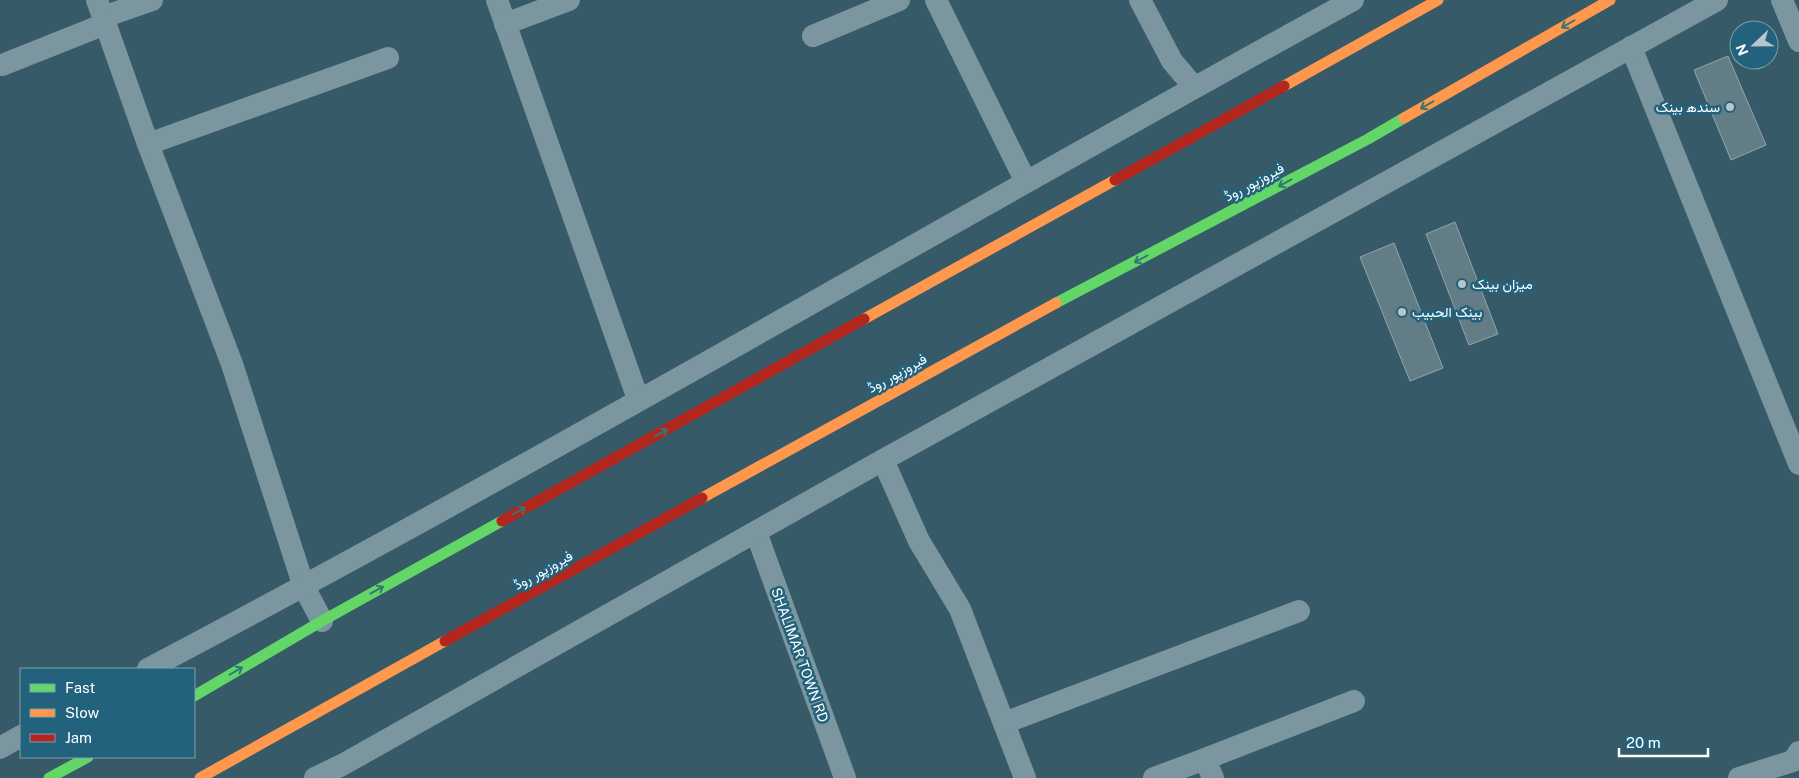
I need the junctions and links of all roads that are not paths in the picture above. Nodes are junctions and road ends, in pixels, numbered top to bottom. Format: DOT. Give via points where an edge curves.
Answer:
graph roads {
  1 [pos="152,0"];
  2 [pos="497,0"];
  3 [pos="569,0"];
  4 [pos="899,0"];
  5 [pos="936,0"];
  6 [pos="1140,0"];
  7 [pos="1353,0"];
  8 [pos="1438,0"];
  9 [pos="1610,0"];
  10 [pos="1716,0"];
  11 [pos="1782,0"];
  12 [pos="102,14"];
  13 [pos="505,24"];
  14 [pos="813,36"];
  15 [pos="1799,41"];
  16 [pos="1631,47"];
  17 [pos="388,58"];
  18 [pos="2,65"];
  19 [pos="1194,87"];
  20 [pos="148,144"];
  21 [pos="1026,182"];
  22 [pos="638,400"];
  23 [pos="883,460"];
  24 [pos="1799,464"];
  25 [pos="756,532"];
  26 [pos="304,587"];
  27 [pos="1299,611"];
  28 [pos="322,621"];
  29 [pos="150,668"];
  30 [pos="195,695"];
  31 [pos="1354,701"];
  32 [pos="1004,723"];
  33 [pos="20,737"];
  34 [pos="0,748"];
  35 [pos="1799,752"];
  36 [pos="86,758"];
  37 [pos="1209,768"];
  38 [pos="345,771"];
  39 [pos="49,778"];
  40 [pos="200,778"];
  41 [pos="315,778"];
  42 [pos="845,778"];
  43 [pos="1025,778"];
  44 [pos="1154,778"];
  45 [pos="1739,778"];
  1 -- 12 [label="street"];
  2 -- 13 [label="street"];
  3 -- 13 [label="street"];
  4 -- 14 [label="street"];
  5 -- 21 [label="street"];
  6 -- 19 [label="street" via="1172,61"];
  7 -- 19 [label="street"];
  28 -- 8 [label="highway, one-way"];
  9 -- 40 [label="highway, فیروزپور روڈ, one-way" via="1368,139 1023,320"];
  10 -- 16 [label="street"];
  11 -- 15 [label="street"];
  12 -- 18 [label="street"];
  12 -- 20 [label="street"];
  13 -- 22 [label="street"];
  16 -- 23 [label="street"];
  16 -- 24 [label="street"];
  17 -- 20 [label="street"];
  19 -- 21 [label="street"];
  20 -- 26 [label="street" via="232,364"];
  21 -- 22 [label="street"];
  22 -- 26 [label="street"];
  23 -- 25 [label="street"];
  23 -- 32 [label="street" via="919,541 960,609"];
  25 -- 38 [label="street"];
  25 -- 42 [label="street, SHALIMAR TOWN RD"];
  26 -- 28 [label="street"];
  26 -- 29 [label="street"];
  27 -- 32 [label="street"];
  30 -- 28 [label="highway, one-way"];
  31 -- 37 [label="street"];
  32 -- 43 [label="street"];
  33 -- 34 [label="street"];
  35 -- 45 [label="street" via="1793,761"];
  36 -- 39 [label="highway"];
  37 -- 44 [label="street"];
  38 -- 41 [label="street"];
}
